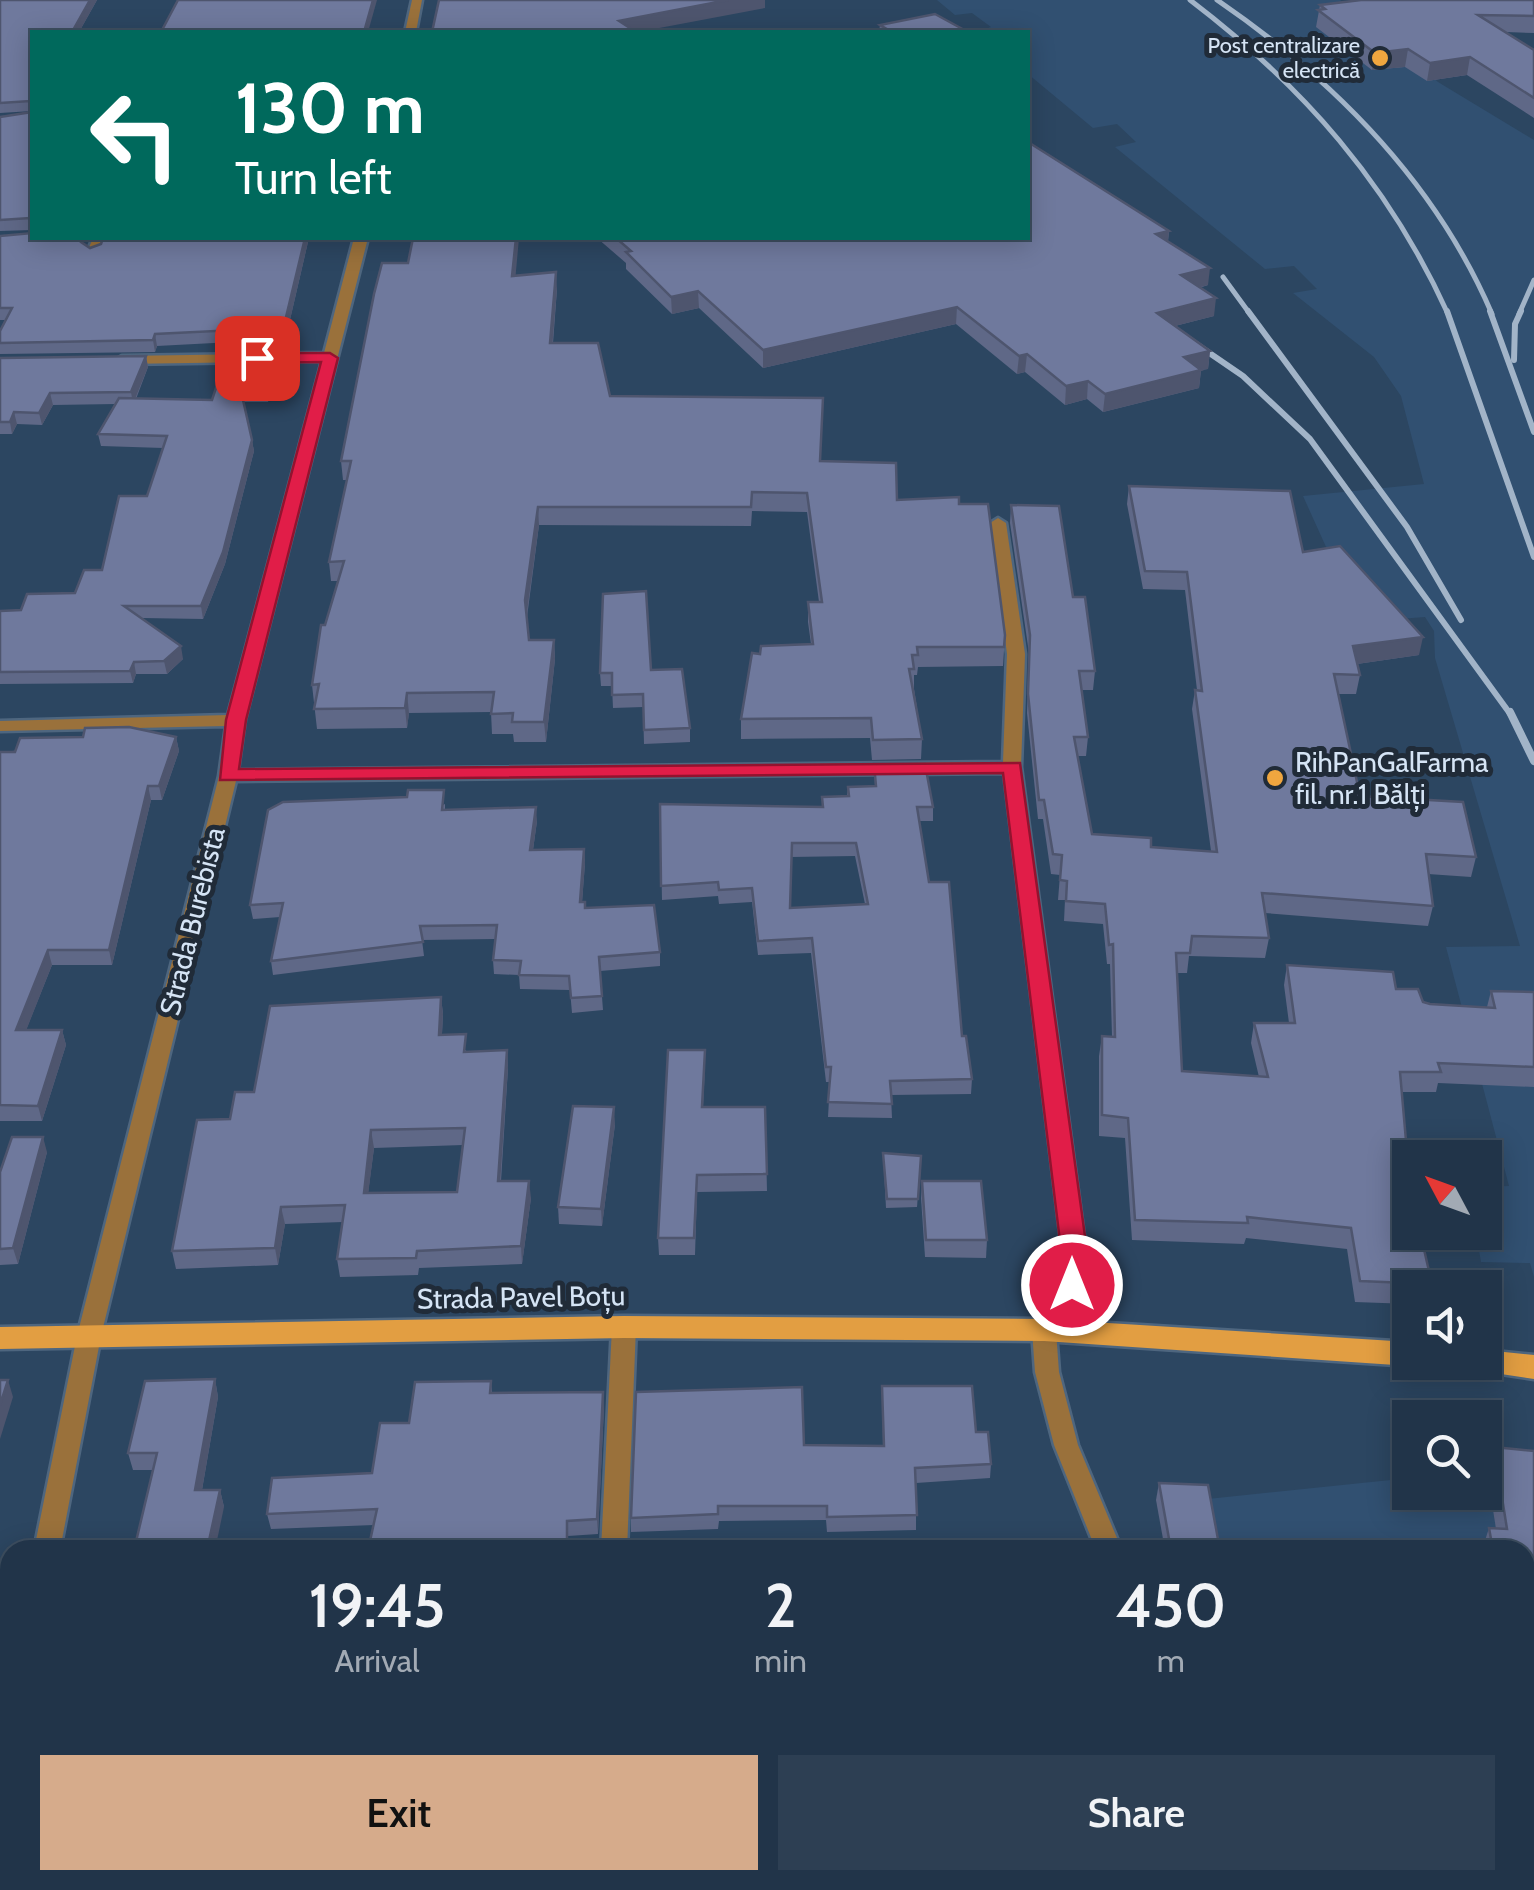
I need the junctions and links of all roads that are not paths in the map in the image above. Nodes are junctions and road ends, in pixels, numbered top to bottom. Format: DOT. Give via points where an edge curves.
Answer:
graph roads {
  1 [pos="417,0"];
  2 [pos="410,30"];
  3 [pos="360,240"];
  4 [pos="330,358"];
  5 [pos="97,360"];
  6 [pos="998,524"];
  7 [pos="236,720"];
  8 [pos="0,726"];
  9 [pos="1012,767"];
  10 [pos="228,776"];
  11 [pos="624,1327"];
  12 [pos="1044,1330"];
  13 [pos="88,1336"];
  14 [pos="0,1338"];
  15 [pos="1392,1353"];
  16 [pos="1502,1364"];
  17 [pos="1534,1367"];
  18 [pos="49,1540"];
  19 [pos="614,1540"];
  20 [pos="1106,1540"];
  1 -- 2 [label="street"];
  3 -- 4 [label="street, Strada Burebista"];
  4 -- 5 [label="street"];
  4 -- 7 [label="street, Strada Burebista"];
  6 -- 9 [label="street" via="1016,654"];
  7 -- 8 [label="street"];
  7 -- 10 [label="street, Strada Burebista"];
  9 -- 10 [label="street"];
  9 -- 12 [label="street" via="1075,1258 1072,1285"];
  10 -- 13 [label="street, Strada Burebista"];
  11 -- 12 [label="main road, Strada Pavel Boțu"];
  11 -- 13 [label="main road, Strada Pavel Boțu"];
  11 -- 19 [label="street"];
  12 -- 15 [label="main road, Strada Pavel Boțu"];
  12 -- 20 [label="street" via="1066,1445"];
  13 -- 14 [label="main road, Strada Pavel Boțu"];
  13 -- 18 [label="street, Strada Burebista"];
  16 -- 17 [label="main road"];
}
